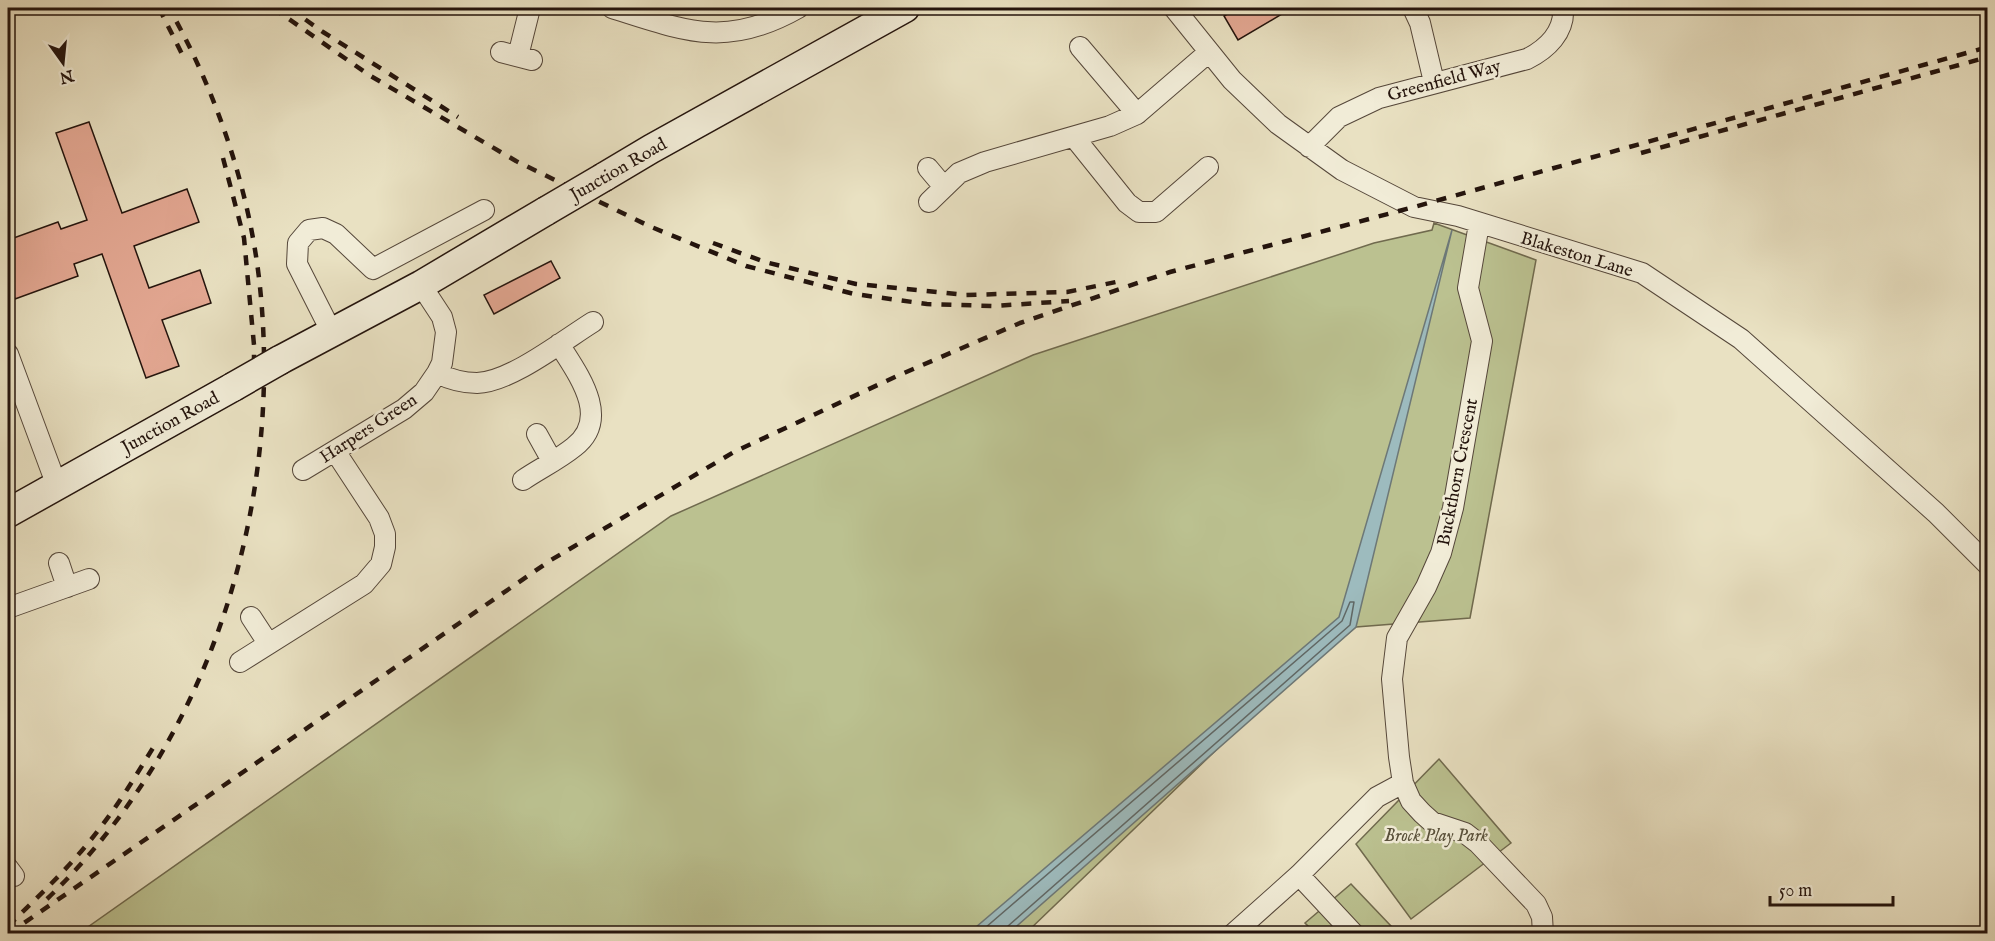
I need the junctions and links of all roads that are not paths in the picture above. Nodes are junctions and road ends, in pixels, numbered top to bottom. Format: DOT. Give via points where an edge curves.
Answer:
graph roads {
  1 [pos="530,8"];
  2 [pos="612,8"];
  3 [pos="798,8"];
  4 [pos="905,8"];
  5 [pos="1174,8"];
  6 [pos="1413,8"];
  7 [pos="1563,8"];
  8 [pos="1080,47"];
  9 [pos="1209,52"];
  10 [pos="517,56"];
  11 [pos="1434,82"];
  12 [pos="1137,114"];
  13 [pos="1074,137"];
  14 [pos="1309,147"];
  15 [pos="1208,167"];
  16 [pos="928,168"];
  17 [pos="944,186"];
  18 [pos="928,202"];
  19 [pos="484,210"];
  20 [pos="1479,224"];
  21 [pos="421,285"];
  22 [pos="592,322"];
  23 [pos="332,333"];
  24 [pos="559,344"];
  25 [pos="8,354"];
  26 [pos="437,373"];
  27 [pos="537,434"];
  28 [pos="335,451"];
  29 [pos="552,461"];
  30 [pos="303,470"];
  31 [pos="523,480"];
  32 [pos="57,486"];
  33 [pos="8,513"];
  34 [pos="59,563"];
  35 [pos="1988,566"];
  36 [pos="89,579"];
  37 [pos="67,587"];
  38 [pos="8,608"];
  39 [pos="251,616"];
  40 [pos="268,644"];
  41 [pos="240,662"];
  42 [pos="1403,783"];
  43 [pos="1299,875"];
  44 [pos="1233,933"];
  45 [pos="1354,933"];
  46 [pos="1543,933"];
  1 -- 10 [label="street"];
  2 -- 3 [label="street" via="674,27 717,33 765,25"];
  4 -- 21 [label="main road, Junction Road, bridge" via="651,149"];
  5 -- 9 [label="street, Blakeston Lane"];
  6 -- 11 [label="street"];
  7 -- 11 [label="street, Greenfield Way" via="1557,36 1537,54"];
  8 -- 12 [label="street"];
  9 -- 12 [label="street"];
  9 -- 14 [label="street, Blakeston Lane" via="1278,124"];
  11 -- 14 [label="street, Greenfield Way" via="1348,111"];
  12 -- 13 [label="street"];
  13 -- 15 [label="street" via="1127,203 1139,212 1156,212"];
  13 -- 17 [label="street" via="985,162 959,173"];
  14 -- 20 [label="street, Blakeston Lane" via="1342,170 1414,207"];
  16 -- 17 [label="street"];
  17 -- 18 [label="street"];
  19 -- 23 [label="street" via="373,268 336,234 323,228 309,230 298,243 297,264"];
  20 -- 35 [label="street, Blakeston Lane" via="1642,273 1741,339 1936,513"];
  20 -- 42 [label="street, Buckthorn Crescent" via="1467,288 1482,341 1453,508 1441,553 1397,638 1392,679"];
  21 -- 23 [label="main road, Junction Road"];
  21 -- 26 [label="street, Harpers Green" via="442,317 446,332"];
  22 -- 24 [label="street"];
  23 -- 32 [label="main road, Junction Road, bridge"];
  24 -- 26 [label="street" via="507,375 478,383 453,380"];
  24 -- 29 [label="street" via="585,385 591,408 588,429 576,446"];
  25 -- 32 [label="street"];
  26 -- 28 [label="street, Harpers Green" via="424,392 404,408"];
  27 -- 29 [label="street"];
  28 -- 30 [label="street, Harpers Green"];
  28 -- 40 [label="street" via="379,518 385,534 381,564 364,584"];
  29 -- 31 [label="street"];
  32 -- 33 [label="main road, Junction Road"];
  34 -- 37 [label="street"];
  36 -- 37 [label="street"];
  37 -- 38 [label="street"];
  39 -- 40 [label="street"];
  40 -- 41 [label="street"];
  42 -- 43 [label="street" via="1377,797"];
  42 -- 46 [label="street, Buckthorn Crescent" via="1411,801 1432,822 1466,833 1530,895 1542,917"];
  43 -- 44 [label="street"];
  43 -- 45 [label="street"];
}
